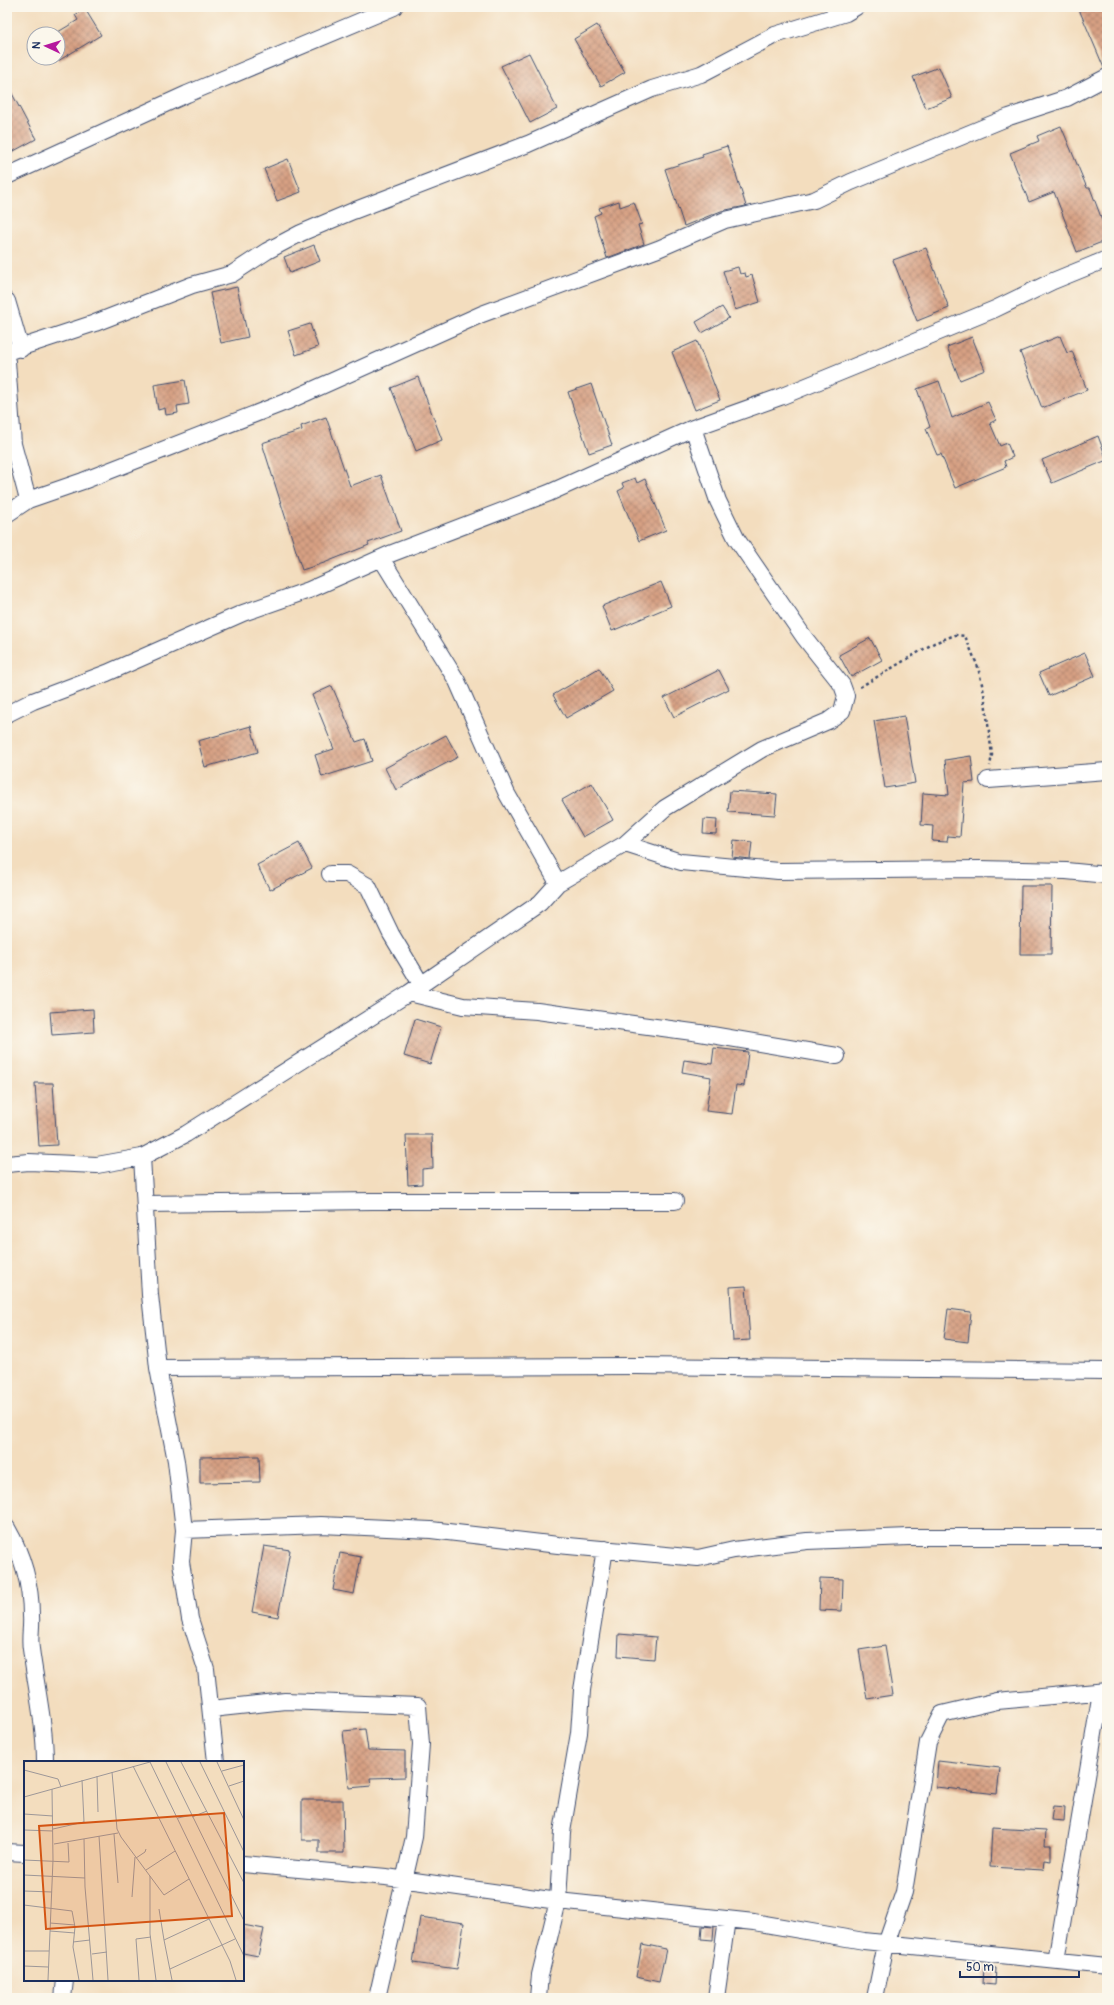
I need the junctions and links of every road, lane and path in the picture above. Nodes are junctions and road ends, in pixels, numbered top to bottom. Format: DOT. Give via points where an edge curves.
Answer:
graph roads {
  1 [pos="394,7"];
  2 [pos="856,7"];
  3 [pos="1107,77"];
  4 [pos="7,176"];
  5 [pos="1107,259"];
  6 [pos="7,301"];
  7 [pos="14,350"];
  8 [pos="7,361"];
  9 [pos="693,428"];
  10 [pos="28,500"];
  11 [pos="7,514"];
  12 [pos="381,558"];
  13 [pos="846,696"];
  14 [pos="7,714"];
  15 [pos="1107,771"];
  16 [pos="988,780"];
  17 [pos="625,844"];
  18 [pos="330,874"];
  19 [pos="1107,875"];
  20 [pos="558,883"];
  21 [pos="415,988"];
  22 [pos="837,1056"];
  23 [pos="142,1157"];
  24 [pos="7,1164"];
  25 [pos="675,1201"];
  26 [pos="145,1204"];
  27 [pos="158,1368"];
  28 [pos="1107,1371"];
  29 [pos="7,1528"];
  30 [pos="184,1530"];
  31 [pos="1107,1537"];
  32 [pos="605,1549"];
  33 [pos="1104,1692"];
  34 [pos="211,1709"];
  35 [pos="45,1761"];
  36 [pos="216,1761"];
  37 [pos="7,1852"];
  38 [pos="24,1853"];
  39 [pos="244,1864"];
  40 [pos="404,1880"];
  41 [pos="558,1902"];
  42 [pos="727,1919"];
  43 [pos="886,1944"];
  44 [pos="1056,1961"];
  45 [pos="1107,1966"];
  46 [pos="65,1981"];
  47 [pos="63,1998"];
  48 [pos="377,1998"];
  49 [pos="538,1998"];
  50 [pos="716,1998"];
  51 [pos="875,1998"];
  1 -- 4 [label="street" via="188,94"];
  2 -- 7 [label="street" via="846,13 775,35 701,74 652,88 528,144 301,233 232,274 192,285 95,323"];
  3 -- 10 [label="street" via="1067,98 1009,117 851,182 814,200 725,220 658,249 482,314 288,401"];
  5 -- 9 [label="street" via="841,373"];
  6 -- 7 [label="street"];
  8 -- 10 [label="street" via="13,444"];
  9 -- 12 [label="street" via="549,493"];
  9 -- 13 [label="street" via="718,501 736,538 804,637 842,684"];
  10 -- 11 [label="street"];
  12 -- 14 [label="street" via="309,590 243,613"];
  12 -- 20 [label="street" via="457,681 507,794"];
  13 -- 16 [label="path" via="934,642 955,635 965,636 978,667 984,693 992,755"];
  13 -- 17 [label="street" via="842,711 828,721 762,749 665,808"];
  15 -- 16 [label="street"];
  17 -- 19 [label="street" via="681,862 778,871 980,869 1066,871"];
  17 -- 20 [label="street"];
  18 -- 21 [label="street" via="347,874 368,886"];
  20 -- 21 [label="street" via="540,903"];
  21 -- 22 [label="street" via="463,1006 537,1011 692,1032"];
  21 -- 23 [label="street" via="186,1134"];
  23 -- 24 [label="street" via="97,1165 29,1162"];
  23 -- 26 [label="street"];
  25 -- 26 [label="street"];
  26 -- 27 [label="street" via="150,1295"];
  27 -- 28 [label="street" via="636,1366"];
  27 -- 30 [label="street" via="176,1461"];
  29 -- 35 [label="street" via="28,1580 32,1615 30,1647 45,1733"];
  30 -- 32 [label="street" via="321,1525 431,1530"];
  30 -- 34 [label="street" via="181,1562 190,1619 206,1669"];
  31 -- 32 [label="street" via="909,1537 807,1541 734,1550 698,1558"];
  32 -- 41 [label="street" via="562,1832"];
  33 -- 43 [label="street" via="997,1701 942,1714 928,1742 904,1892"];
  33 -- 44 [label="street"];
  34 -- 36 [label="street"];
  34 -- 40 [label="street" via="284,1701 418,1706 421,1752 414,1837"];
  37 -- 38 [label="street"];
  39 -- 40 [label="street"];
  40 -- 41 [label="street"];
  40 -- 48 [label="street"];
  41 -- 42 [label="street"];
  41 -- 49 [label="street" via="540,1975"];
  42 -- 43 [label="street"];
  42 -- 50 [label="street"];
  43 -- 44 [label="street"];
  43 -- 51 [label="street"];
  44 -- 45 [label="street"];
  46 -- 47 [label="street"];
}
